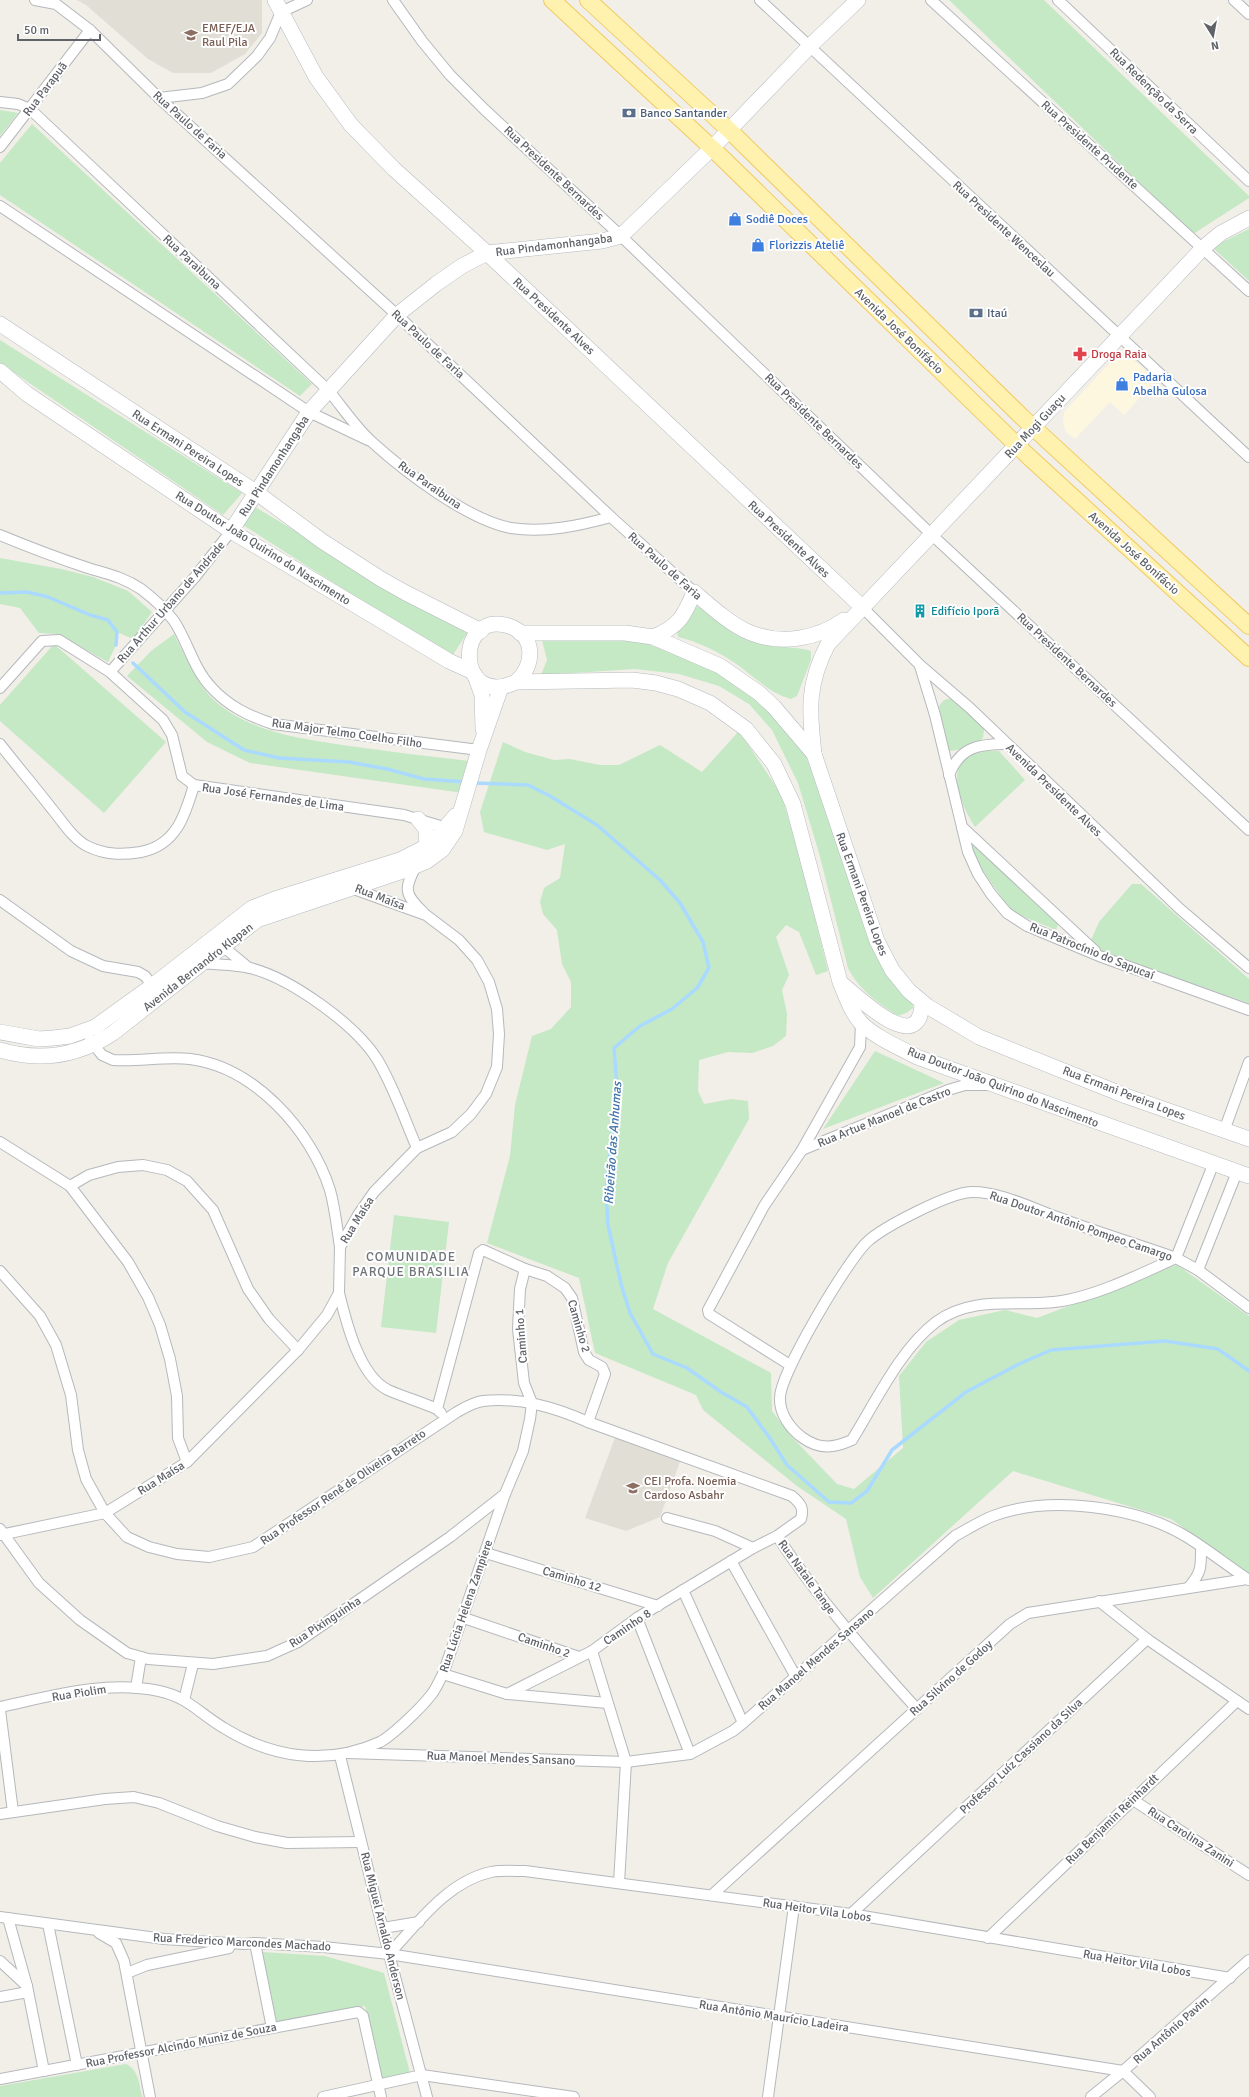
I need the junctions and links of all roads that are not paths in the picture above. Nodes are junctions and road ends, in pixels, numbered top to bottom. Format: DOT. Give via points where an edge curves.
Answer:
graph roads {
  1 [pos="35,0"];
  2 [pos="307,0"];
  3 [pos="394,0"];
  4 [pos="552,0"];
  5 [pos="588,0"];
  6 [pos="760,0"];
  7 [pos="858,0"];
  8 [pos="931,0"];
  9 [pos="1058,0"];
  10 [pos="1234,0"];
  11 [pos="56,2"];
  12 [pos="278,6"];
  13 [pos="1249,14"];
  14 [pos="90,30"];
  15 [pos="810,46"];
  16 [pos="159,98"];
  17 [pos="0,102"];
  18 [pos="30,109"];
  19 [pos="729,130"];
  20 [pos="0,147"];
  21 [pos="712,148"];
  22 [pos="1249,181"];
  23 [pos="0,206"];
  24 [pos="1249,218"];
  25 [pos="621,236"];
  26 [pos="1203,248"];
  27 [pos="487,253"];
  28 [pos="1249,291"];
  29 [pos="397,314"];
  30 [pos="0,324"];
  31 [pos="1119,337"];
  32 [pos="0,371"];
  33 [pos="329,391"];
  34 [pos="309,412"];
  35 [pos="1034,428"];
  36 [pos="371,442"];
  37 [pos="1017,446"];
  38 [pos="1249,457"];
  39 [pos="257,493"];
  40 [pos="611,517"];
  41 [pos="231,531"];
  42 [pos="0,535"];
  43 [pos="932,535"];
  44 [pos="694,592"];
  45 [pos="863,608"];
  46 [pos="164,610"];
  47 [pos="1249,626"];
  48 [pos="481,631"];
  49 [pos="520,633"];
  50 [pos="652,637"];
  51 [pos="808,637"];
  52 [pos="821,658"];
  53 [pos="1249,658"];
  54 [pos="920,665"];
  55 [pos="110,672"];
  56 [pos="474,674"];
  57 [pos="516,682"];
  58 [pos="501,687"];
  59 [pos="0,688"];
  60 [pos="0,744"];
  61 [pos="1006,744"];
  62 [pos="479,750"];
  63 [pos="814,754"];
  64 [pos="949,775"];
  65 [pos="194,785"];
  66 [pos="418,819"];
  67 [pos="962,827"];
  68 [pos="450,829"];
  69 [pos="1249,830"];
  70 [pos="428,846"];
  71 [pos="416,866"];
  72 [pos="349,883"];
  73 [pos="0,900"];
  74 [pos="426,915"];
  75 [pos="218,942"];
  76 [pos="1099,956"];
  77 [pos="197,958"];
  78 [pos="249,968"];
  79 [pos="1249,968"];
  80 [pos="840,982"];
  81 [pos="156,991"];
  82 [pos="922,1002"];
  83 [pos="1249,1010"];
  84 [pos="861,1023"];
  85 [pos="86,1031"];
  86 [pos="0,1032"];
  87 [pos="93,1045"];
  88 [pos="0,1050"];
  89 [pos="1249,1062"];
  90 [pos="990,1085"];
  91 [pos="1224,1131"];
  92 [pos="1248,1136"];
  93 [pos="0,1142"];
  94 [pos="417,1148"];
  95 [pos="802,1150"];
  96 [pos="1213,1165"];
  97 [pos="1243,1174"];
  98 [pos="70,1186"];
  99 [pos="340,1247"];
  100 [pos="1176,1258"];
  101 [pos="525,1269"];
  102 [pos="1198,1270"];
  103 [pos="0,1271"];
  104 [pos="339,1293"];
  105 [pos="1249,1308"];
  106 [pos="298,1350"];
  107 [pos="790,1365"];
  108 [pos="532,1403"];
  109 [pos="437,1409"];
  110 [pos="446,1418"];
  111 [pos="588,1422"];
  112 [pos="187,1462"];
  113 [pos="505,1494"];
  114 [pos="105,1513"];
  115 [pos="667,1518"];
  116 [pos="801,1519"];
  117 [pos="1,1533"];
  118 [pos="777,1536"];
  119 [pos="1201,1547"];
  120 [pos="752,1548"];
  121 [pos="486,1553"];
  122 [pos="731,1561"];
  123 [pos="1248,1580"];
  124 [pos="1189,1588"];
  125 [pos="683,1590"];
  126 [pos="1099,1601"];
  127 [pos="658,1606"];
  128 [pos="464,1618"];
  129 [pos="637,1618"];
  130 [pos="848,1632"];
  131 [pos="1147,1639"];
  132 [pos="592,1651"];
  133 [pos="141,1657"];
  134 [pos="580,1657"];
  135 [pos="193,1664"];
  136 [pos="443,1674"];
  137 [pos="796,1677"];
  138 [pos="136,1688"];
  139 [pos="158,1691"];
  140 [pos="507,1694"];
  141 [pos="184,1700"];
  142 [pos="1237,1701"];
  143 [pos="607,1702"];
  144 [pos="0,1707"];
  145 [pos="917,1709"];
  146 [pos="1249,1709"];
  147 [pos="0,1710"];
  148 [pos="743,1723"];
  149 [pos="343,1754"];
  150 [pos="690,1754"];
  151 [pos="626,1762"];
  152 [pos="1133,1800"];
  153 [pos="14,1812"];
  154 [pos="0,1814"];
  155 [pos="361,1842"];
  156 [pos="1249,1875"];
  157 [pos="619,1883"];
  158 [pos="712,1895"];
  159 [pos="794,1906"];
  160 [pos="851,1914"];
  161 [pos="4,1918"];
  162 [pos="419,1922"];
  163 [pos="48,1924"];
  164 [pos="383,1928"];
  165 [pos="91,1929"];
  166 [pos="988,1938"];
  167 [pos="250,1944"];
  168 [pos="389,1954"];
  169 [pos="1249,1960"];
  170 [pos="0,1961"];
  171 [pos="127,1973"];
  172 [pos="1230,1978"];
  173 [pos="28,1989"];
  174 [pos="0,1997"];
  175 [pos="779,2017"];
  176 [pos="272,2028"];
  177 [pos="142,2053"];
  178 [pos="77,2064"];
  179 [pos="44,2071"];
  180 [pos="1123,2071"];
  181 [pos="422,2075"];
  182 [pos="0,2079"];
  183 [pos="379,2086"];
  184 [pos="150,2097"];
  185 [pos="324,2097"];
  186 [pos="381,2097"];
  187 [pos="427,2097"];
  188 [pos="574,2097"];
  189 [pos="768,2097"];
  190 [pos="1091,2097"];
  191 [pos="1150,2097"];
  1 -- 11 [label="street, Rua Paulo de Faria"];
  2 -- 12 [label="street"];
  3 -- 25 [label="street, Rua Presidente Bernardes" via="422,41 450,74"];
  4 -- 21 [label="main road, Avenida José Bonifácio"];
  5 -- 19 [label="main road, Avenida José Bonifácio"];
  6 -- 15 [label="street, Rua Presidente Wenceslau"];
  7 -- 15 [label="street, Rua Pindamonhangaba"];
  8 -- 26 [label="street, Rua Presidente Prudente"];
  9 -- 22 [label="street, Rua Redenção da Serra"];
  10 -- 13 [label="street"];
  11 -- 14 [label="street, Rua Paulo de Faria"];
  12 -- 16 [label="street" via="266,44 228,84 202,93"];
  12 -- 27 [label="street, Rua Presidente Alves" via="316,77 351,125 394,169"];
  14 -- 16 [label="street, Rua Paulo de Faria"];
  14 -- 18 [label="street, Rua Parapuã"];
  15 -- 19 [label="street, Rua Pindamonhangaba"];
  15 -- 31 [label="street, Rua Presidente Wenceslau"];
  16 -- 29 [label="street, Rua Paulo de Faria"];
  17 -- 18 [label="street, Rua Paraibuna" via="18,104"];
  18 -- 20 [label="street, Rua Parapuã"];
  18 -- 33 [label="street, Rua Paraibuna"];
  19 -- 21 [label="street, Rua Pindamonhangaba"];
  19 -- 35 [label="main road, Avenida José Bonifácio"];
  21 -- 25 [label="street, Rua Pindamonhangaba"];
  21 -- 37 [label="main road, Avenida José Bonifácio"];
  23 -- 34 [label="street, Rua Paraibuna"];
  24 -- 26 [label="street, Rua Mogi Guaçu" via="1221,233"];
  25 -- 27 [label="street, Rua Pindamonhangaba" via="602,241"];
  25 -- 43 [label="street, Rua Presidente Bernardes"];
  26 -- 28 [label="street, Rua Presidente Prudente"];
  26 -- 31 [label="street, Rua Mogi Guaçu"];
  27 -- 29 [label="street, Rua Pindamonhangaba" via="462,266"];
  27 -- 45 [label="street, Rua Presidente Alves"];
  29 -- 33 [label="street, Rua Pindamonhangaba"];
  29 -- 40 [label="street, Rua Paulo de Faria"];
  30 -- 39 [label="street, Rua Ermani Pereira Lopes"];
  31 -- 35 [label="street, Rua Mogi Guaçu"];
  31 -- 38 [label="street, Rua Presidente Wenceslau"];
  32 -- 41 [label="street, Rua Doutor João Quirino do Nascimento" via="28,394"];
  33 -- 34 [label="street, Rua Pindamonhangaba"];
  33 -- 36 [label="street, Rua Paraibuna"];
  34 -- 36 [label="street, Rua Paraibuna"];
  34 -- 39 [label="street, Rua Pindamonhangaba"];
  35 -- 37 [label="street, Rua Mogi Guaçu"];
  35 -- 47 [label="main road, Avenida José Bonifácio"];
  36 -- 40 [label="street, Rua Paraibuna" via="432,489 490,522 511,528 548,530 580,526"];
  37 -- 43 [label="street, Rua Mogi Guaçu"];
  37 -- 53 [label="main road, Avenida José Bonifácio"];
  39 -- 41 [label="street, Rua Pindamonhangaba"];
  39 -- 48 [label="street, Rua Ermani Pereira Lopes" via="322,541 406,594"];
  40 -- 44 [label="street, Rua Paulo de Faria"];
  41 -- 46 [label="street, Rua Arthur Urbano de Andrade" via="195,577"];
  41 -- 56 [label="street, Rua Doutor João Quirino do Nascimento"];
  42 -- 46 [label="street, Rua Major Telmo Coelho Filho" via="25,546 119,576 141,590"];
  43 -- 45 [label="street, Rua Mogi Guaçu"];
  43 -- 69 [label="street, Rua Presidente Bernardes"];
  44 -- 50 [label="street" via="683,617 670,630"];
  44 -- 51 [label="street, Rua Paulo de Faria" via="750,633 777,639"];
  45 -- 51 [label="street, Rua Paulo de Faria" via="839,623"];
  45 -- 52 [label="street, Rua Mogi Guaçu" via="828,644"];
  45 -- 54 [label="street, Avenida Presidente Alves"];
  46 -- 55 [label="street, Rua Arthur Urbano de Andrade"];
  46 -- 62 [label="street, Rua Major Telmo Coelho Filho" via="174,622 196,666 210,686 249,716 273,724"];
  48 -- 49 [label="street" via="488,627 505,625"];
  48 -- 56 [label="street" via="471,643 469,650 468,657"];
  49 -- 50 [label="street, Rua Ermani Pereira Lopes" via="625,633"];
  49 -- 57 [label="street" via="530,649 530,658 523,676"];
  50 -- 63 [label="street, Rua Ermani Pereira Lopes" via="720,666 758,693 792,726"];
  51 -- 52 [label="street" via="817,646"];
  52 -- 63 [label="street" via="812,687 810,714"];
  54 -- 61 [label="street, Avenida Presidente Alves" via="970,708"];
  54 -- 64 [label="street, Rua Patrocínio do Sapucaí"];
  55 -- 59 [label="street, Rua José Fernandes de Lima" via="59,640 42,641"];
  55 -- 65 [label="street, Rua José Fernandes de Lima" via="169,727 182,776"];
  56 -- 58 [label="street" via="487,684"];
  56 -- 62 [label="street, Avenida Bernandro Klapan" via="482,695"];
  57 -- 58 [label="street"];
  57 -- 80 [label="street, Rua Doutor João Quirino do Nascimento" via="632,680 656,683 678,689 710,703 746,728 774,764 793,804"];
  58 -- 62 [label="street, Avenida Bernandro Klapan"];
  60 -- 65 [label="street" via="71,832 86,846 107,854 129,854 150,850 165,843 177,830"];
  61 -- 64 [label="street" via="986,744 969,750 954,761"];
  61 -- 79 [label="street, Avenida Presidente Alves" via="1180,909"];
  62 -- 68 [label="street, Avenida Bernandro Klapan" via="464,803"];
  63 -- 82 [label="street, Rua Ermani Pereira Lopes" via="877,941 892,970"];
  64 -- 67 [label="street, Rua Patrocínio do Sapucaí"];
  65 -- 66 [label="street, Rua José Fernandes de Lima"];
  66 -- 68 [label="street, Rua José Fernandes de Lima"];
  66 -- 70 [label="street" via="426,829"];
  67 -- 76 [label="street"];
  67 -- 76 [label="street, Rua Patrocínio do Sapucaí" via="968,852 978,874 1008,913 1027,926"];
  68 -- 70 [label="street, Avenida Bernandro Klapan"];
  68 -- 71 [label="street, Avenida Bernandro Klapan" via="442,850"];
  70 -- 72 [label="street, Avenida Bernandro Klapan"];
  71 -- 72 [label="street, Avenida Bernandro Klapan"];
  71 -- 74 [label="street" via="407,886 407,893 412,902"];
  72 -- 74 [label="street, Rua Maísa"];
  72 -- 75 [label="street, Avenida Bernandro Klapan" via="275,898 252,908"];
  73 -- 81 [label="street" via="71,951 103,966 138,972"];
  74 -- 94 [label="street, Rua Maísa" via="459,940 477,960 489,982 497,1009 498,1067 486,1094 471,1114 452,1132"];
  75 -- 77 [label="street, Avenida Bernandro Klapan"];
  75 -- 78 [label="street"];
  76 -- 83 [label="street, Rua Patrocínio do Sapucaí"];
  77 -- 78 [label="street"];
  77 -- 81 [label="street, Avenida Bernandro Klapan"];
  78 -- 94 [label="street" via="272,975 304,992 358,1035 376,1058 391,1085"];
  80 -- 82 [label="street" via="879,1014 897,1025 909,1027 917,1022 922,1014"];
  80 -- 84 [label="street, Rua Doutor João Quirino do Nascimento" via="849,1004"];
  81 -- 85 [label="street, Avenida Bernandro Klapan"];
  81 -- 87 [label="street, Avenida Bernandro Klapan" via="113,1034"];
  82 -- 91 [label="street, Rua Ermani Pereira Lopes" via="979,1037 1126,1096"];
  84 -- 90 [label="street, Rua Doutor João Quirino do Nascimento" via="917,1057"];
  84 -- 95 [label="street, Rua Artue Manoel de Castro" via="860,1047"];
  85 -- 86 [label="street, Avenida Bernandro Klapan" via="39,1039"];
  85 -- 87 [label="street"];
  87 -- 88 [label="street, Avenida Bernandro Klapan" via="75,1052 48,1056 21,1055"];
  87 -- 99 [label="street" via="102,1055 114,1060 190,1059 229,1070 254,1084 308,1141 330,1190"];
  89 -- 91 [label="street"];
  90 -- 95 [label="street, Rua Artue Manoel de Castro" via="964,1086 948,1090"];
  90 -- 96 [label="street, Rua Doutor João Quirino do Nascimento"];
  91 -- 92 [label="street, Rua Ermani Pereira Lopes"];
  93 -- 98 [label="street"];
  94 -- 99 [label="street, Rua Maísa" via="374,1192"];
  95 -- 107 [label="street, Rua Artue Manoel de Castro" via="764,1206 708,1310 709,1314"];
  96 -- 97 [label="street, Rua Doutor João Quirino do Nascimento"];
  96 -- 100 [label="street"];
  97 -- 102 [label="street"];
  98 -- 106 [label="street" via="89,1175 143,1165 167,1170 187,1181 213,1210 248,1289 269,1319"];
  98 -- 112 [label="street" via="128,1262 160,1325 170,1358 177,1396 178,1438"];
  99 -- 104 [label="street, Rua Maísa"];
  100 -- 102 [label="street, Rua Doutor Antônio Pompeo Camargo"];
  100 -- 107 [label="street, Rua Doutor Antônio Pompeo Camargo" via="1010,1200 971,1192 957,1195 906,1218 879,1233 863,1246 853,1258"];
  100 -- 107 [label="street, Rua Doutor Antônio Pompeo Camargo" via="1084,1296 1061,1301 979,1304 955,1311 935,1323 916,1340 852,1440 831,1448 820,1447 796,1433 782,1410 780,1389"];
  101 -- 108 [label="street, Caminho 1" via="520,1289 518,1329 524,1383"];
  101 -- 109 [label="street, Caminho 2" via="483,1250 479,1253"];
  101 -- 111 [label="street, Caminho 2" via="547,1276 565,1288 572,1298 584,1352 589,1360 604,1370 602,1385"];
  102 -- 105 [label="street, Rua Doutor Antônio Pompeo Camargo"];
  103 -- 114 [label="street, Rua Professor Renê de Oliveira Barreto" via="40,1316 56,1345 71,1395 78,1450 86,1479"];
  104 -- 106 [label="street, Rua Maísa" via="327,1315"];
  104 -- 109 [label="street" via="349,1334 377,1382"];
  106 -- 112 [label="street, Rua Maísa"];
  108 -- 110 [label="street, Rua Professor Renê de Oliveira Barreto" via="481,1401"];
  108 -- 111 [label="street, Rua Professor Renê de Oliveira Barreto" via="558,1408"];
  108 -- 113 [label="street, Rua Lúcia Helena Zampiere" via="523,1451"];
  109 -- 110 [label="street"];
  110 -- 114 [label="street, Rua Professor Renê de Oliveira Barreto" via="253,1547 209,1557 177,1554 149,1547 127,1537"];
  111 -- 116 [label="street, Rua Professor Renê de Oliveira Barreto" via="792,1496 801,1504"];
  112 -- 114 [label="street, Rua Maísa"];
  113 -- 121 [label="street, Rua Lúcia Helena Zampiere"];
  113 -- 135 [label="street, Rua Pixinguinha" via="450,1537 298,1642 266,1656 213,1664"];
  114 -- 117 [label="street, Rua Maísa"];
  115 -- 120 [label="street" via="715,1531"];
  116 -- 118 [label="street, Caminho 8"];
  117 -- 133 [label="street, Rua Pixinguinha" via="39,1583 80,1620 127,1653"];
  118 -- 120 [label="street, Caminho 8"];
  118 -- 130 [label="street, Rua Natale Tange"];
  119 -- 123 [label="street, Rua Manoel Mendes Sansano"];
  119 -- 124 [label="street" via="1199,1576"];
  119 -- 130 [label="street, Rua Manoel Mendes Sansano" via="1186,1536 1148,1518 1101,1507 1043,1506 1017,1509 993,1516 955,1536"];
  120 -- 122 [label="street, Caminho 8"];
  121 -- 127 [label="street, Caminho 12"];
  121 -- 128 [label="street, Rua Lúcia Helena Zampiere"];
  122 -- 125 [label="street, Caminho 8"];
  122 -- 137 [label="street"];
  123 -- 124 [label="street, Rua Silvino de Godoy"];
  124 -- 126 [label="street, Rua Silvino de Godoy"];
  125 -- 127 [label="street, Caminho 8"];
  125 -- 148 [label="street"];
  126 -- 131 [label="street"];
  126 -- 145 [label="street, Rua Silvino de Godoy" via="1028,1613 1016,1620"];
  127 -- 129 [label="street, Caminho 8"];
  128 -- 134 [label="street, Caminho 2"];
  128 -- 136 [label="street, Rua Lúcia Helena Zampiere"];
  129 -- 132 [label="street, Caminho 8"];
  129 -- 150 [label="street"];
  130 -- 137 [label="street, Rua Manoel Mendes Sansano"];
  130 -- 145 [label="street, Rua Natale Tange"];
  131 -- 142 [label="street"];
  131 -- 160 [label="street, Professor Luíz Cassiano da Silva"];
  132 -- 134 [label="street, Caminho 8"];
  132 -- 143 [label="street"];
  133 -- 135 [label="street, Rua Pixinguinha"];
  133 -- 138 [label="street"];
  134 -- 140 [label="street, Caminho 8"];
  135 -- 141 [label="street"];
  136 -- 140 [label="street"];
  136 -- 149 [label="street, Rua Lúcia Helena Zampiere" via="431,1695 406,1721 381,1741"];
  137 -- 148 [label="street, Rua Manoel Mendes Sansano"];
  138 -- 139 [label="street, Rua Piolim"];
  138 -- 144 [label="street, Rua Piolim" via="98,1688"];
  139 -- 141 [label="street, Rua Lúcia Helena Zampiere"];
  140 -- 143 [label="street"];
  141 -- 149 [label="street, Rua Lúcia Helena Zampiere" via="223,1728 260,1746 293,1756"];
  142 -- 146 [label="street"];
  142 -- 152 [label="street, Rua Benjamin Reinhardt"];
  143 -- 151 [label="street"];
  145 -- 158 [label="street, Rua Silvino de Godoy"];
  147 -- 153 [label="street"];
  148 -- 150 [label="street, Rua Manoel Mendes Sansano"];
  149 -- 151 [label="street, Rua Manoel Mendes Sansano"];
  149 -- 155 [label="street, Rua Miguel Arnaldo Anderson"];
  150 -- 151 [label="street, Rua Manoel Mendes Sansano"];
  151 -- 157 [label="street"];
  152 -- 156 [label="street, Rua Carolina Zanini"];
  152 -- 166 [label="street, Rua Benjamin Reinhardt"];
  153 -- 154 [label="street"];
  153 -- 155 [label="street" via="105,1799 134,1798 159,1803 217,1826 255,1837 287,1843"];
  155 -- 164 [label="street, Rua Miguel Arnaldo Anderson"];
  157 -- 158 [label="street, Rua Heitor Vila Lobos"];
  157 -- 162 [label="street, Rua Heitor Vila Lobos" via="525,1871 490,1872 461,1884"];
  158 -- 159 [label="street, Rua Heitor Vila Lobos"];
  159 -- 160 [label="street, Rua Heitor Vila Lobos"];
  159 -- 175 [label="street"];
  160 -- 166 [label="street, Rua Heitor Vila Lobos"];
  161 -- 163 [label="street, Rua Frederico Marcondes Machado"];
  161 -- 173 [label="street"];
  162 -- 164 [label="street"];
  162 -- 168 [label="street, Rua Heitor Vila Lobos"];
  163 -- 165 [label="street, Rua Frederico Marcondes Machado"];
  163 -- 178 [label="street"];
  164 -- 168 [label="street, Rua Miguel Arnaldo Anderson"];
  165 -- 167 [label="street, Rua Frederico Marcondes Machado" via="164,1939"];
  165 -- 171 [label="street" via="116,1943"];
  166 -- 172 [label="street, Rua Heitor Vila Lobos"];
  167 -- 168 [label="street, Rua Frederico Marcondes Machado" via="324,1947"];
  167 -- 171 [label="street" via="157,1962"];
  167 -- 176 [label="street"];
  168 -- 175 [label="street, Rua Antônio Maurício Ladeira"];
  168 -- 181 [label="street, Rua Miguel Arnaldo Anderson"];
  169 -- 172 [label="street, Rua Antônio Pavim"];
  170 -- 173 [label="street"];
  171 -- 177 [label="street"];
  172 -- 180 [label="street, Rua Antônio Pavim"];
  173 -- 174 [label="street"];
  173 -- 179 [label="street"];
  175 -- 180 [label="street, Rua Antônio Maurício Ladeira"];
  175 -- 189 [label="street"];
  176 -- 177 [label="street, Rua Professor Alcindo Muniz de Souza"];
  176 -- 183 [label="street, Rua Professor Alcindo Muniz de Souza" via="362,2013"];
  177 -- 178 [label="street, Rua Professor Alcindo Muniz de Souza"];
  177 -- 184 [label="street"];
  178 -- 179 [label="street, Rua Professor Alcindo Muniz de Souza"];
  179 -- 182 [label="street, Rua Professor Alcindo Muniz de Souza"];
  180 -- 190 [label="street, Rua Antônio Pavim"];
  180 -- 191 [label="street"];
  181 -- 183 [label="street"];
  181 -- 187 [label="street, Rua Miguel Arnaldo Anderson"];
  181 -- 188 [label="street"];
  183 -- 185 [label="street"];
  183 -- 186 [label="street"];
}
